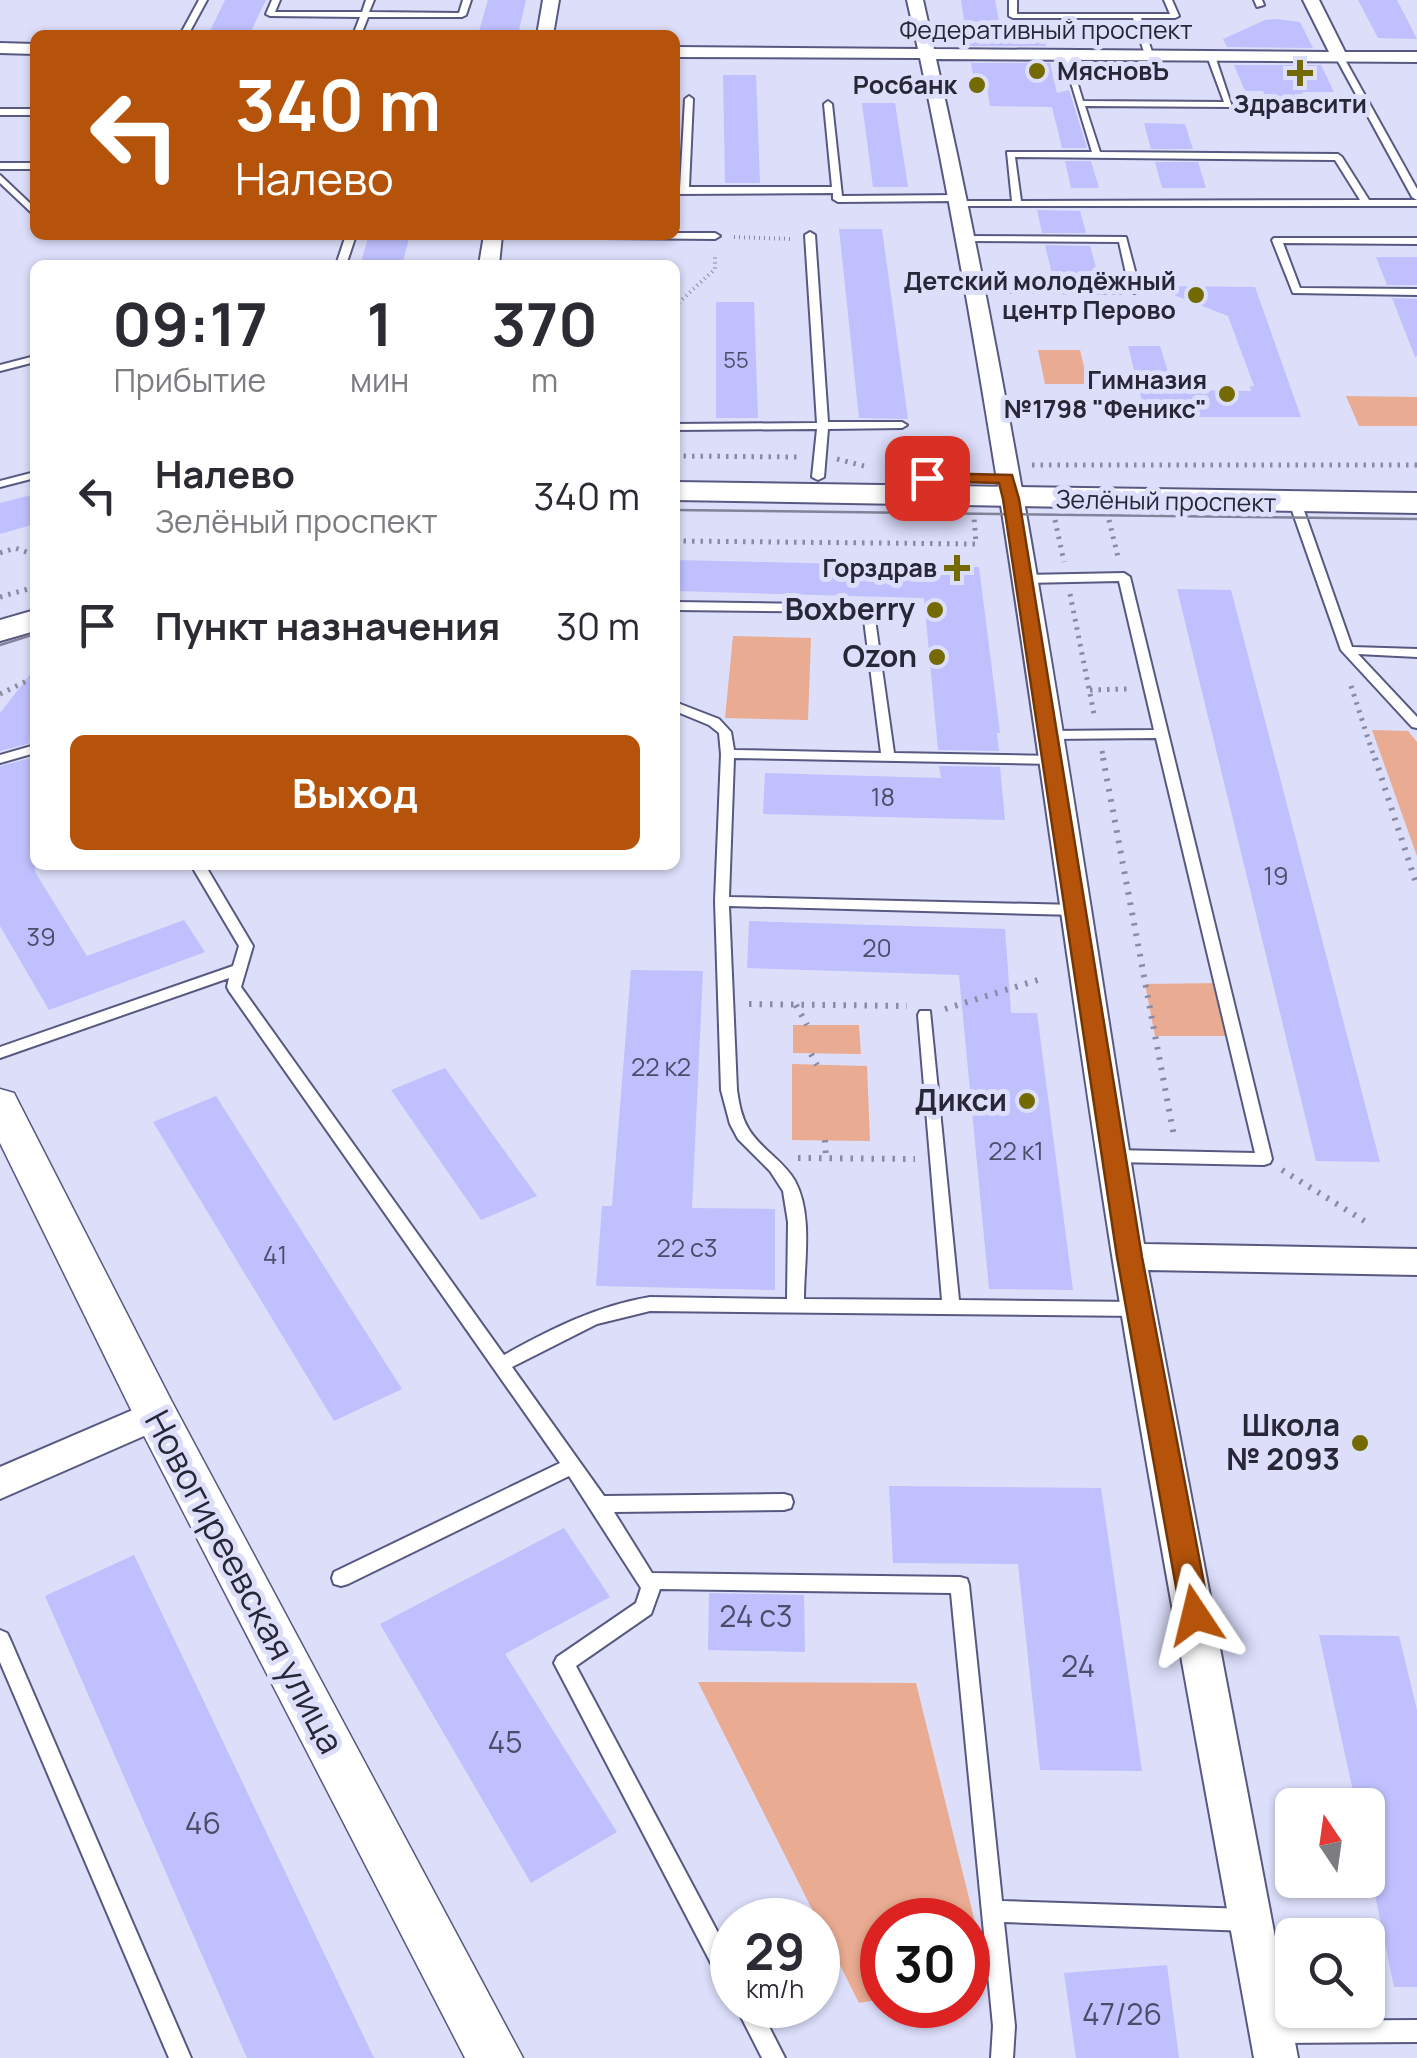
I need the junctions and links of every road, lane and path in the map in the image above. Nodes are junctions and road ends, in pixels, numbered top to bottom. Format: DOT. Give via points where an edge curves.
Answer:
graph roads {
  1 [pos="203,0"];
  2 [pos="276,0"];
  3 [pos="370,0"];
  4 [pos="467,0"];
  5 [pos="551,0"];
  6 [pos="914,0"];
  7 [pos="1012,0"];
  8 [pos="1168,0"];
  9 [pos="1311,0"];
  10 [pos="365,14"];
  11 [pos="1136,16"];
  12 [pos="187,30"];
  13 [pos="359,30"];
  14 [pos="546,30"];
  15 [pos="0,48"];
  16 [pos="30,48"];
  17 [pos="680,52"];
  18 [pos="928,54"];
  19 [pos="1065,55"];
  20 [pos="1149,55"];
  21 [pos="1211,56"];
  22 [pos="1339,56"];
  23 [pos="1417,57"];
  24 [pos="690,99"];
  25 [pos="1080,103"];
  26 [pos="828,104"];
  27 [pos="0,112"];
  28 [pos="30,112"];
  29 [pos="1097,155"];
  30 [pos="0,166"];
  31 [pos="30,166"];
  32 [pos="0,178"];
  33 [pos="680,190"];
  34 [pos="837,190"];
  35 [pos="1416,195"];
  36 [pos="960,201"];
  37 [pos="1366,203"];
  38 [pos="1017,204"];
  39 [pos="30,208"];
  40 [pos="680,236"];
  41 [pos="715,236"];
  42 [pos="810,238"];
  43 [pos="966,238"];
  44 [pos="1417,241"];
  45 [pos="974,288"];
  46 [pos="1417,292"];
  47 [pos="680,301"];
  48 [pos="30,360"];
  49 [pos="0,368"];
  50 [pos="822,426"];
  51 [pos="902,426"];
  52 [pos="680,427"];
  53 [pos="1417,465"];
  54 [pos="1047,466"];
  55 [pos="30,475"];
  56 [pos="680,476"];
  57 [pos="818,477"];
  58 [pos="1417,482"];
  59 [pos="0,484"];
  60 [pos="1008,489"];
  61 [pos="680,491"];
  62 [pos="1103,500"];
  63 [pos="1295,502"];
  64 [pos="1417,503"];
  65 [pos="968,516"];
  66 [pos="680,541"];
  67 [pos="0,552"];
  68 [pos="30,552"];
  69 [pos="1124,577"];
  70 [pos="1024,579"];
  71 [pos="30,588"];
  72 [pos="0,597"];
  73 [pos="30,603"];
  74 [pos="680,606"];
  75 [pos="0,612"];
  76 [pos="30,622"];
  77 [pos="0,631"];
  78 [pos="1348,650"];
  79 [pos="1417,653"];
  80 [pos="30,679"];
  81 [pos="1150,689"];
  82 [pos="1090,690"];
  83 [pos="0,694"];
  84 [pos="680,708"];
  85 [pos="1417,724"];
  86 [pos="1162,734"];
  87 [pos="1051,748"];
  88 [pos="30,750"];
  89 [pos="728,754"];
  90 [pos="888,757"];
  91 [pos="0,759"];
  92 [pos="201,870"];
  93 [pos="1417,886"];
  94 [pos="722,901"];
  95 [pos="1076,910"];
  96 [pos="240,969"];
  97 [pos="1044,978"];
  98 [pos="726,1003"];
  99 [pos="796,1004"];
  100 [pos="925,1015"];
  101 [pos="807,1025"];
  102 [pos="0,1053"];
  103 [pos="811,1054"];
  104 [pos="817,1065"];
  105 [pos="1,1107"];
  106 [pos="825,1140"];
  107 [pos="1114,1156"];
  108 [pos="762,1158"];
  109 [pos="826,1158"];
  110 [pos="1264,1159"];
  111 [pos="937,1160"];
  112 [pos="1366,1222"];
  113 [pos="1130,1257"];
  114 [pos="1417,1262"];
  115 [pos="795,1305"];
  116 [pos="950,1306"];
  117 [pos="1139,1309"];
  118 [pos="501,1365"];
  119 [pos="156,1414"];
  120 [pos="572,1466"];
  121 [pos="0,1484"];
  122 [pos="784,1502"];
  123 [pos="599,1504"];
  124 [pos="341,1578"];
  125 [pos="647,1581"];
  126 [pos="0,1640"];
  127 [pos="992,1910"];
  128 [pos="1252,1920"];
  129 [pos="710,1938"];
  130 [pos="758,2028"];
  131 [pos="1417,2032"];
  132 [pos="1274,2045"];
  133 [pos="180,2058"];
  134 [pos="495,2058"];
  135 [pos="774,2058"];
  136 [pos="1002,2058"];
  1 -- 12 [label="lane"];
  2 -- 10 [label="lane" via="270,14"];
  3 -- 10 [label="lane"];
  4 -- 10 [label="lane" via="462,15"];
  5 -- 14 [label="street"];
  6 -- 18 [label="street"];
  7 -- 11 [label="lane" via="1013,16"];
  8 -- 11 [label="lane" via="1175,16"];
  9 -- 22 [label="street"];
  10 -- 13 [label="lane"];
  11 -- 20 [label="lane"];
  15 -- 16 [label="street"];
  17 -- 18 [label="street, Федеративный проспект"];
  18 -- 19 [label="street, Федеративный проспект"];
  18 -- 36 [label="street"];
  19 -- 20 [label="street, Федеративный проспект"];
  19 -- 25 [label="lane"];
  20 -- 21 [label="street, Федеративный проспект"];
  21 -- 22 [label="street, Федеративный проспект"];
  21 -- 25 [label="lane" via="1229,105"];
  22 -- 23 [label="street, Федеративный проспект"];
  22 -- 35 [label="lane"];
  24 -- 33 [label="lane"];
  25 -- 29 [label="lane"];
  26 -- 34 [label="lane"];
  27 -- 28 [label="lane"];
  29 -- 37 [label="lane" via="1338,157"];
  29 -- 38 [label="lane" via="1010,154"];
  30 -- 31 [label="lane"];
  32 -- 39 [label="lane"];
  33 -- 34 [label="lane"];
  34 -- 36 [label="lane" via="838,199"];
  35 -- 37 [label="lane"];
  36 -- 38 [label="lane"];
  36 -- 43 [label="street"];
  37 -- 38 [label="lane"];
  40 -- 41 [label="lane"];
  41 -- 42 [label="path"];
  41 -- 47 [label="path" via="715,269"];
  42 -- 50 [label="lane"];
  43 -- 45 [label="street"];
  43 -- 45 [label="lane" via="1122,239 1135,290"];
  44 -- 46 [label="lane" via="1277,240 1296,291"];
  45 -- 60 [label="street"];
  48 -- 49 [label="lane"];
  50 -- 51 [label="lane"];
  50 -- 52 [label="lane"];
  50 -- 57 [label="lane"];
  53 -- 54 [label="path"];
  55 -- 59 [label="lane"];
  56 -- 57 [label="main road, Зелёный проспект"];
  57 -- 60 [label="main road, Зелёный проспект"];
  58 -- 60 [label="main road, Зелёный проспект"];
  60 -- 61 [label="main road, Зелёный проспект"];
  60 -- 62 [label="main road, Зелёный проспект"];
  60 -- 70 [label="street"];
  62 -- 63 [label="main road, Зелёный проспект"];
  62 -- 69 [label="path"];
  63 -- 64 [label="main road, Зелёный проспект"];
  63 -- 78 [label="lane"];
  65 -- 66 [label="path" via="974,516 976,544"];
  67 -- 68 [label="path"];
  69 -- 70 [label="lane"];
  69 -- 81 [label="lane"];
  70 -- 87 [label="street"];
  71 -- 72 [label="path"];
  73 -- 75 [label="main road"];
  74 -- 90 [label="lane" via="869,608"];
  76 -- 77 [label="main road"];
  78 -- 79 [label="lane"];
  78 -- 85 [label="lane"];
  78 -- 93 [label="path" via="1339,651"];
  80 -- 83 [label="path"];
  81 -- 82 [label="path"];
  81 -- 86 [label="lane"];
  84 -- 89 [label="lane" via="725,732"];
  86 -- 87 [label="lane"];
  86 -- 110 [label="lane"];
  87 -- 90 [label="lane"];
  87 -- 95 [label="street"];
  88 -- 91 [label="lane"];
  89 -- 90 [label="lane"];
  89 -- 94 [label="lane"];
  92 -- 96 [label="lane" via="246,946"];
  94 -- 95 [label="lane"];
  94 -- 98 [label="lane"];
  95 -- 107 [label="street"];
  96 -- 102 [label="lane"];
  96 -- 118 [label="lane" via="234,988"];
  97 -- 100 [label="path"];
  98 -- 99 [label="path"];
  98 -- 108 [label="lane" via="734,1120"];
  99 -- 100 [label="path" via="906,1006"];
  99 -- 101 [label="path"];
  100 -- 111 [label="lane"];
  103 -- 104 [label="path"];
  105 -- 119 [label="street, Новогиреевская улица"];
  106 -- 109 [label="path"];
  107 -- 110 [label="lane"];
  107 -- 113 [label="street"];
  108 -- 109 [label="path"];
  108 -- 115 [label="lane" via="787,1181 794,1202"];
  109 -- 111 [label="path"];
  110 -- 112 [label="path"];
  111 -- 116 [label="lane"];
  113 -- 114 [label="street"];
  113 -- 117 [label="street"];
  115 -- 116 [label="lane"];
  115 -- 118 [label="lane" via="620,1307 581,1320"];
  116 -- 117 [label="lane"];
  117 -- 128 [label="street"];
  118 -- 120 [label="lane"];
  119 -- 121 [label="street"];
  119 -- 134 [label="street, Новогиреевская улица"];
  120 -- 123 [label="lane"];
  120 -- 124 [label="lane"];
  122 -- 123 [label="lane"];
  123 -- 125 [label="lane"];
  125 -- 127 [label="lane" via="960,1585"];
  125 -- 129 [label="lane" via="644,1608 564,1663"];
  126 -- 133 [label="lane"];
  127 -- 128 [label="lane"];
  127 -- 136 [label="lane"];
  128 -- 132 [label="street"];
  130 -- 135 [label="lane"];
  131 -- 132 [label="lane"];
}
